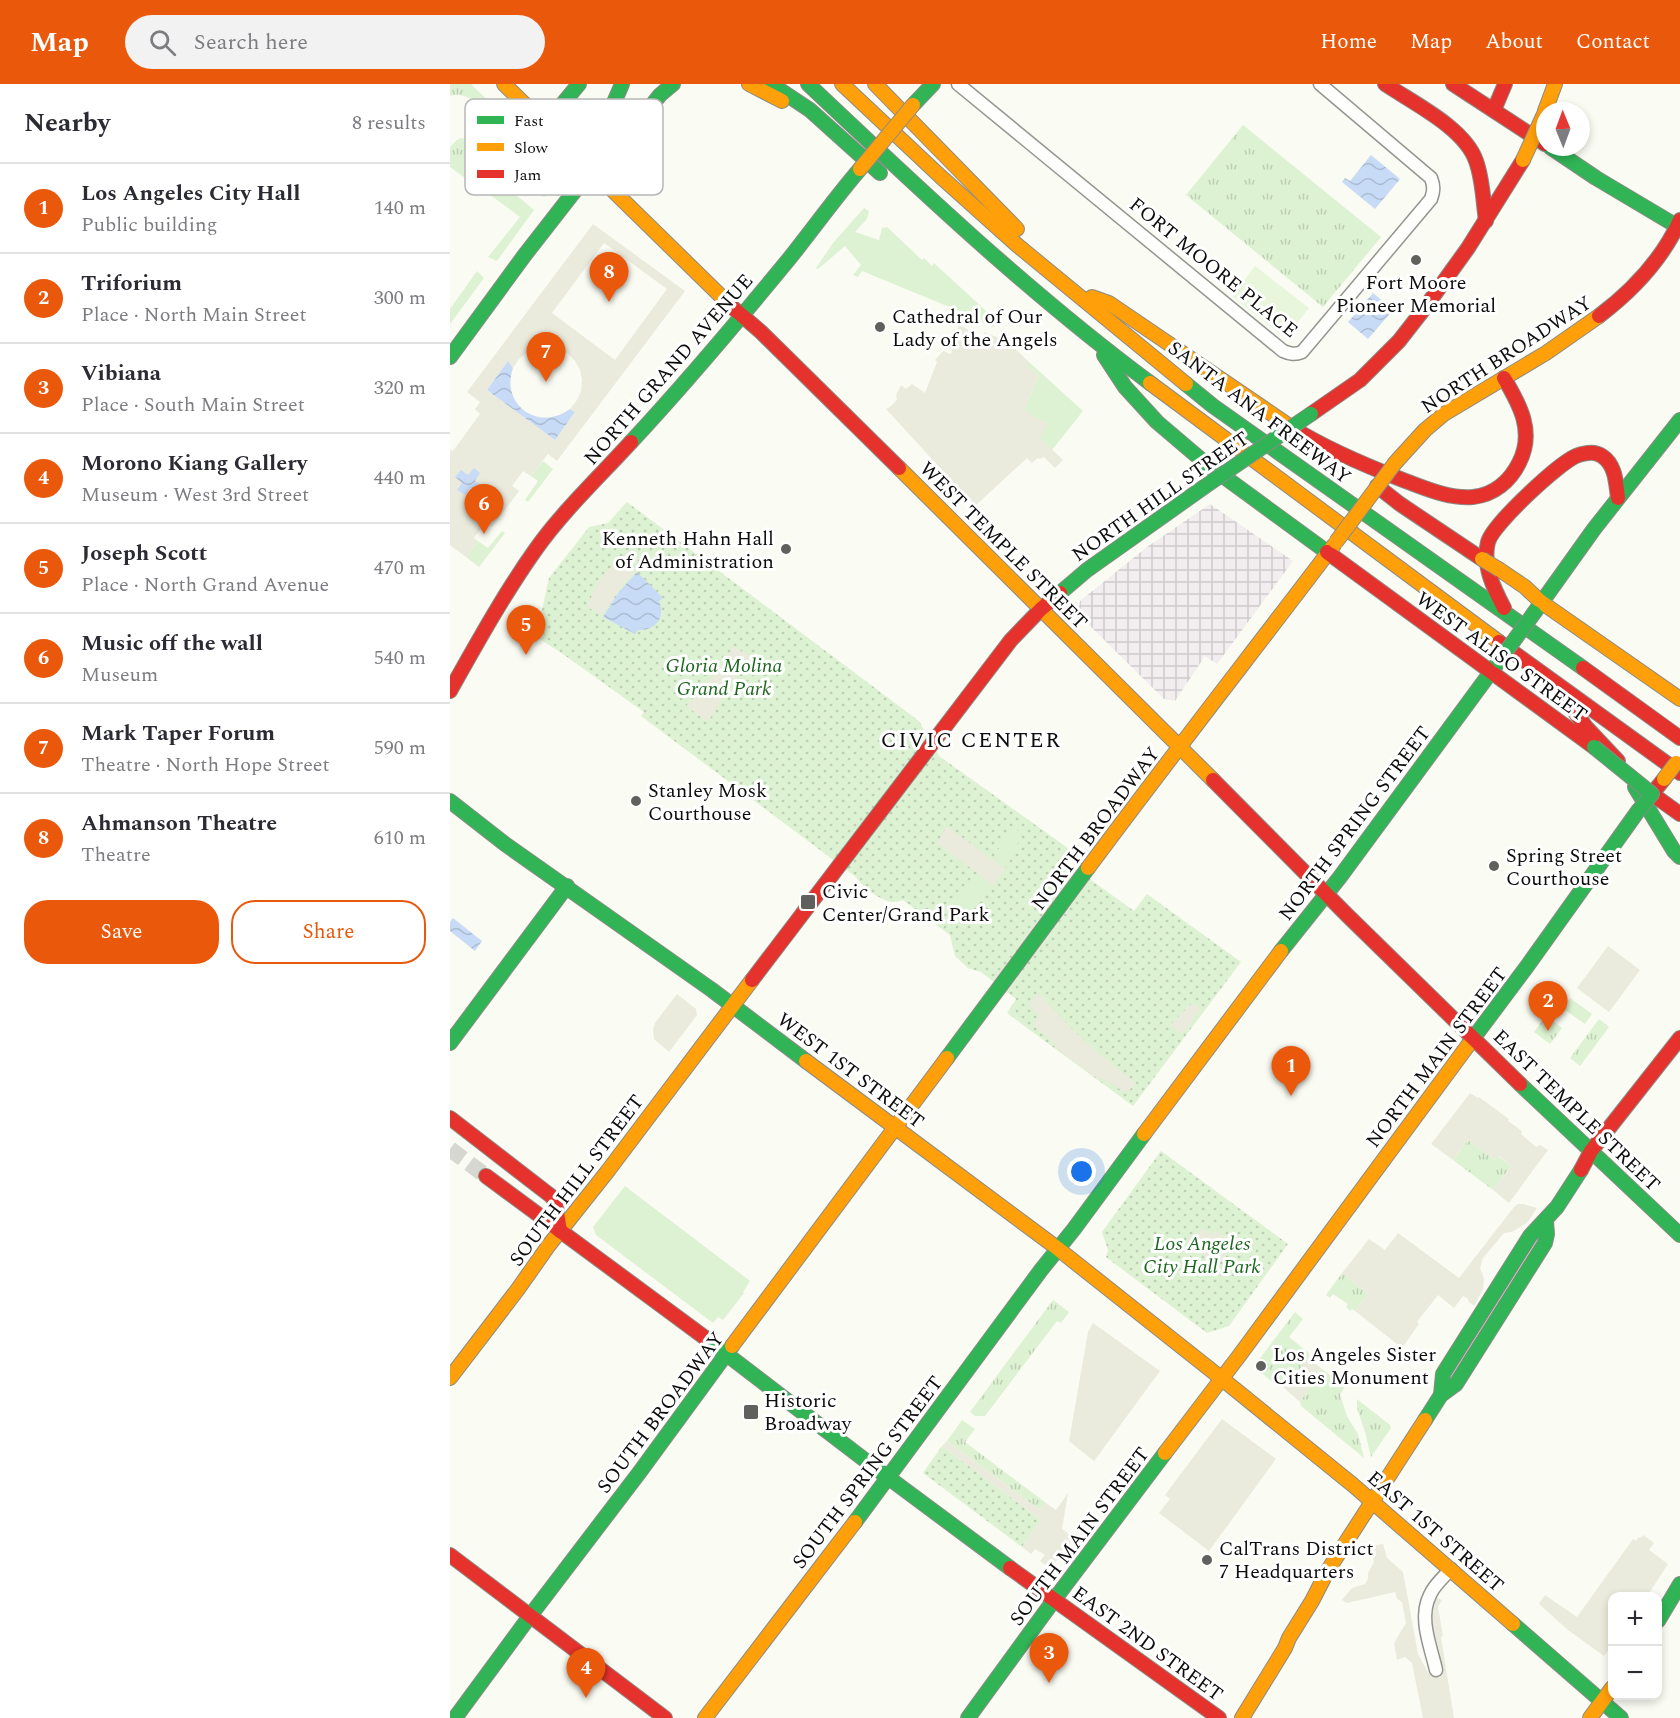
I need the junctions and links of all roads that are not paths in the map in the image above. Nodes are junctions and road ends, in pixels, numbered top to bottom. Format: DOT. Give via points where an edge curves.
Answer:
graph roads {
  1 [pos="504,84"];
  2 [pos="579,84"];
  3 [pos="622,84"];
  4 [pos="674,84"];
  5 [pos="749,84"];
  6 [pos="771,84"];
  7 [pos="808,84"];
  8 [pos="842,84"];
  9 [pos="877,84"];
  10 [pos="933,84"];
  11 [pos="958,84"];
  12 [pos="1320,84"];
  13 [pos="1385,84"];
  14 [pos="1453,84"];
  15 [pos="1505,84"];
  16 [pos="520,99"];
  17 [pos="568,99"];
  18 [pos="616,99"];
  19 [pos="657,99"];
  20 [pos="1494,110"];
  21 [pos="832,129"];
  22 [pos="1536,134"];
  23 [pos="1536,138"];
  24 [pos="1563,156"];
  25 [pos="893,184"];
  26 [pos="572,195"];
  27 [pos="617,195"];
  28 [pos="1486,221"];
  29 [pos="1679,225"];
  30 [pos="954,240"];
  31 [pos="1002,264"];
  32 [pos="1040,264"];
  33 [pos="1070,288"];
  34 [pos="741,316"];
  35 [pos="1095,342"];
  36 [pos="450,357"];
  37 [pos="1504,378"];
  38 [pos="1680,420"];
  39 [pos="1377,486"];
  40 [pos="1618,498"];
  41 [pos="1332,547"];
  42 [pos="1538,607"];
  43 [pos="1041,609"];
  44 [pos="1506,612"];
  45 [pos="1495,667"];
  46 [pos="1551,681"];
  47 [pos="450,690"];
  48 [pos="1680,699"];
  49 [pos="1677,735"];
  50 [pos="1180,746"];
  51 [pos="1680,758"];
  52 [pos="1680,773"];
  53 [pos="1652,794"];
  54 [pos="450,801"];
  55 [pos="1677,812"];
  56 [pos="1680,857"];
  57 [pos="567,886"];
  58 [pos="1326,894"];
  59 [pos="732,1005"];
  60 [pos="1680,1037"];
  61 [pos="1473,1038"];
  62 [pos="450,1043"];
  63 [pos="450,1119"];
  64 [pos="895,1127"];
  65 [pos="1592,1151"];
  66 [pos="486,1176"];
  67 [pos="560,1231"];
  68 [pos="1680,1235"];
  69 [pos="1057,1248"];
  70 [pos="726,1353"];
  71 [pos="450,1378"];
  72 [pos="1221,1378"];
  73 [pos="888,1477"];
  74 [pos="1371,1502"];
  75 [pos="450,1556"];
  76 [pos="1451,1569"];
  77 [pos="1680,1584"];
  78 [pos="1054,1600"];
  79 [pos="1662,1614"];
  80 [pos="530,1616"];
  81 [pos="1437,1670"];
  82 [pos="1608,1694"];
  83 [pos="1603,1702"];
  84 [pos="455,1718"];
  85 [pos="665,1718"];
  86 [pos="705,1718"];
  87 [pos="968,1718"];
  88 [pos="1219,1718"];
  89 [pos="1242,1718"];
  90 [pos="1590,1718"];
  91 [pos="1621,1718"];
  1 -- 16 [label="main road, WEST TEMPLE STREET"];
  2 -- 17 [label="main road"];
  3 -- 18 [label="main road"];
  4 -- 19 [label="main road"];
  5 -- 21 [label="main road"];
  6 -- 21 [label="main road"];
  7 -- 31 [label="main road"];
  8 -- 32 [label="main road, SANTA ANA FREEWAY"];
  9 -- 32 [label="main road" via="1015,226"];
  10 -- 34 [label="main road, NORTH GRAND AVENUE, bridge"];
  11 -- 12 [label="street, FORT MOORE PLACE" via="1283,351 1298,354 1434,191 1431,178"];
  13 -- 28 [label="main road" via="1465,141 1476,160"];
  14 -- 20 [label="main road"];
  15 -- 20 [label="main road"];
  20 -- 23 [label="main road"];
  21 -- 25 [label="main road"];
  22 -- 28 [label="main road, NORTH HILL STREET, bridge"];
  24 -- 29 [label="main road"];
  26 -- 36 [label="main road"];
  27 -- 34 [label="main road, WEST TEMPLE STREET"];
  28 -- 43 [label="main road, NORTH HILL STREET, bridge" via="1412,325 1360,379 1087,570"];
  29 -- 37 [label="main road, NORTH BROADWAY" via="1647,271 1612,307 1568,340"];
  30 -- 31 [label="main road"];
  31 -- 35 [label="main road"];
  32 -- 33 [label="main road, SANTA ANA FREEWAY"];
  33 -- 37 [label="main road" via="1109,303 1322,445 1448,495 1484,495 1502,486 1522,460 1528,438 1526,418"];
  33 -- 44 [label="main road, SANTA ANA FREEWAY" via="1213,406"];
  34 -- 43 [label="main road, WEST TEMPLE STREET"];
  34 -- 47 [label="main road, NORTH GRAND AVENUE" via="537,548"];
  35 -- 41 [label="main road, WEST ALISO STREET" via="1125,387 1157,422 1204,462"];
  35 -- 46 [label="main road"];
  37 -- 39 [label="main road, NORTH BROADWAY, bridge" via="1436,420"];
  38 -- 40 [label="main road, NORTH SPRING STREET"];
  39 -- 41 [label="main road, NORTH BROADWAY, bridge"];
  39 -- 42 [label="main road, bridge" via="1525,587"];
  40 -- 42 [label="main road, NORTH SPRING STREET"];
  40 -- 44 [label="main road" via="1612,467 1597,454 1587,452 1570,459 1500,521 1488,542 1487,556 1491,582"];
  41 -- 45 [label="main road, WEST ALISO STREET" via="1344,563"];
  41 -- 50 [label="main road, NORTH BROADWAY"];
  42 -- 45 [label="main road, NORTH SPRING STREET, bridge"];
  42 -- 48 [label="main road"];
  43 -- 50 [label="main road, WEST TEMPLE STREET"];
  43 -- 59 [label="main road, NORTH HILL STREET" via="977,683"];
  44 -- 49 [label="main road, SANTA ANA FREEWAY"];
  45 -- 53 [label="main road, WEST ALISO STREET, bridge"];
  45 -- 58 [label="main road, NORTH SPRING STREET"];
  46 -- 52 [label="main road"];
  46 -- 56 [label="main road" via="1621,765"];
  50 -- 58 [label="main road, WEST TEMPLE STREET"];
  50 -- 64 [label="main road, NORTH BROADWAY"];
  51 -- 53 [label="main road, NORTH MAIN STREET, bridge"];
  53 -- 55 [label="main road, WEST ALISO STREET"];
  53 -- 61 [label="main road, NORTH MAIN STREET, bridge"];
  54 -- 57 [label="main road, WEST 1ST STREET"];
  57 -- 59 [label="main road, WEST 1ST STREET"];
  57 -- 62 [label="main road"];
  58 -- 61 [label="main road, WEST TEMPLE STREET"];
  58 -- 69 [label="main road, NORTH SPRING STREET"];
  59 -- 64 [label="main road, WEST 1ST STREET"];
  59 -- 67 [label="main road, SOUTH HILL STREET"];
  60 -- 65 [label="main road"];
  61 -- 65 [label="main road, EAST TEMPLE STREET"];
  61 -- 72 [label="main road, NORTH MAIN STREET"];
  63 -- 67 [label="main road" via="551,1196"];
  64 -- 69 [label="main road, WEST 1ST STREET"];
  64 -- 70 [label="main road, SOUTH BROADWAY"];
  65 -- 68 [label="main road, EAST TEMPLE STREET"];
  65 -- 74 [label="main road" via="1546,1222 1545,1243 1456,1384 1441,1395"];
  66 -- 67 [label="main road, EAST 2ND STREET"];
  67 -- 70 [label="main road, EAST 2ND STREET"];
  67 -- 71 [label="main road, SOUTH HILL STREET"];
  69 -- 72 [label="main road, WEST 1ST STREET"];
  69 -- 73 [label="main road, SOUTH SPRING STREET"];
  70 -- 73 [label="main road, EAST 2ND STREET"];
  70 -- 80 [label="main road, SOUTH BROADWAY"];
  72 -- 74 [label="main road, EAST 1ST STREET"];
  72 -- 78 [label="main road, SOUTH MAIN STREET"];
  73 -- 78 [label="main road, EAST 2ND STREET"];
  73 -- 86 [label="main road, SOUTH SPRING STREET"];
  74 -- 76 [label="main road, EAST 1ST STREET"];
  74 -- 89 [label="main road"];
  75 -- 80 [label="main road"];
  76 -- 81 [label="street" via="1430,1593 1425,1609 1425,1625"];
  76 -- 83 [label="main road, EAST 1ST STREET"];
  77 -- 79 [label="main road"];
  78 -- 87 [label="main road, SOUTH MAIN STREET"];
  78 -- 88 [label="main road, EAST 2ND STREET"];
  80 -- 84 [label="main road, SOUTH BROADWAY"];
  80 -- 85 [label="main road"];
  82 -- 83 [label="main road"];
  83 -- 90 [label="main road"];
  83 -- 91 [label="main road, EAST 1ST STREET"];
}
